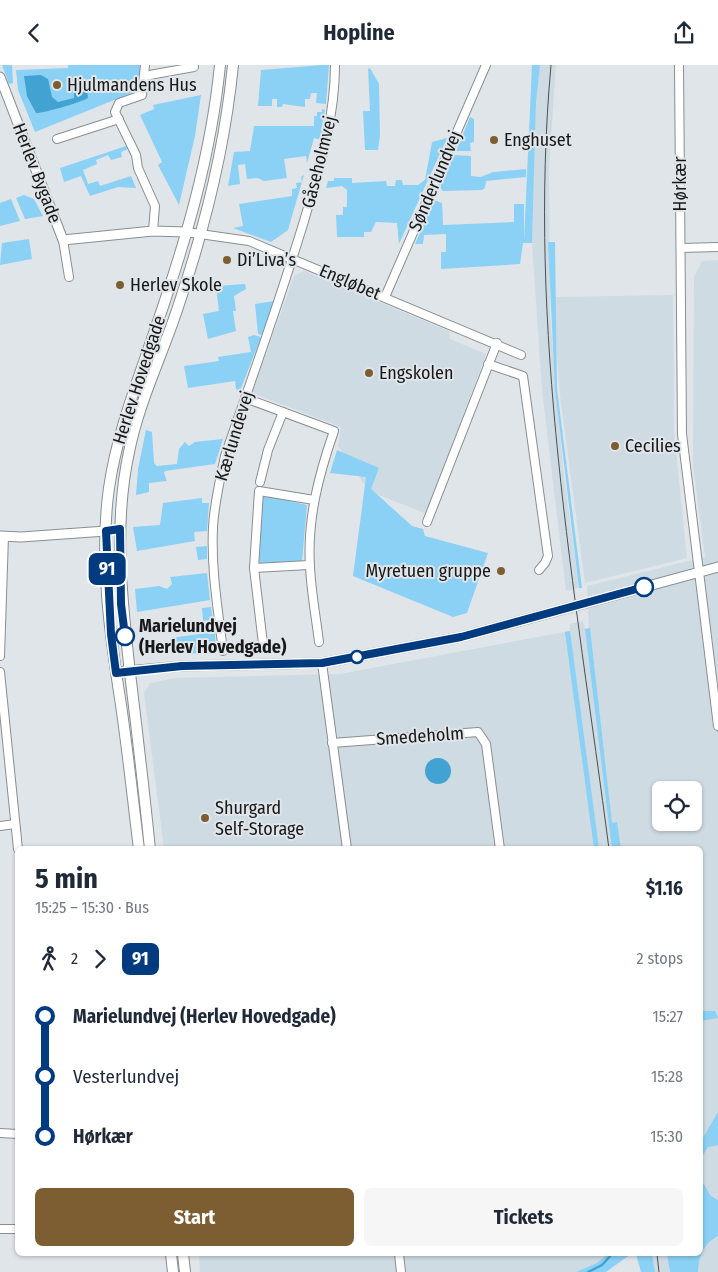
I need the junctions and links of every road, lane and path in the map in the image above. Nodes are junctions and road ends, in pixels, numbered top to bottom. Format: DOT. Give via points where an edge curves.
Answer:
graph roads {
  1 [pos="146,65"];
  2 [pos="220,65"];
  3 [pos="233,65"];
  4 [pos="335,65"];
  5 [pos="486,65"];
  6 [pos="679,65"];
  7 [pos="194,67"];
  8 [pos="144,76"];
  9 [pos="0,77"];
  10 [pos="119,119"];
  11 [pos="57,139"];
  12 [pos="153,231"];
  13 [pos="186,232"];
  14 [pos="200,233"];
  15 [pos="63,240"];
  16 [pos="718,247"];
  17 [pos="681,248"];
  18 [pos="293,258"];
  19 [pos="69,277"];
  20 [pos="385,297"];
  21 [pos="497,343"];
  22 [pos="521,355"];
  23 [pos="488,364"];
  24 [pos="245,398"];
  25 [pos="283,411"];
  26 [pos="260,482"];
  27 [pos="314,500"];
  28 [pos="427,522"];
  29 [pos="120,529"];
  30 [pos="106,531"];
  31 [pos="2,536"];
  32 [pos="310,565"];
  33 [pos="718,567"];
  34 [pos="254,568"];
  35 [pos="539,570"];
  36 [pos="699,573"];
  37 [pos="319,642"];
  38 [pos="263,644"];
  39 [pos="223,651"];
  40 [pos="0,656"];
  41 [pos="322,663"];
  42 [pos="130,671"];
  43 [pos="0,672"];
  44 [pos="116,673"];
  45 [pos="718,726"];
  46 [pos="332,743"];
  47 [pos="15,825"];
  48 [pos="0,826"];
  49 [pos="18,846"];
  50 [pos="139,846"];
  51 [pos="150,846"];
  52 [pos="347,846"];
  53 [pos="500,846"];
  54 [pos="0,1133"];
  55 [pos="15,1134"];
  56 [pos="0,1229"];
  57 [pos="15,1229"];
  58 [pos="171,1256"];
  59 [pos="183,1256"];
  60 [pos="398,1256"];
  61 [pos="173,1272"];
  62 [pos="185,1272"];
  63 [pos="401,1272"];
  1 -- 8 [label="street"];
  2 -- 13 [label="main road, Herlev Hovedgade" via="208,147"];
  3 -- 14 [label="main road, Herlev Hovedgade" via="221,152"];
  4 -- 18 [label="street, Gåseholmvej" via="331,119 324,156"];
  5 -- 20 [label="street, Sønderlundvej"];
  6 -- 17 [label="street, Hørkær"];
  7 -- 8 [label="street"];
  8 -- 10 [label="street" via="142,95 116,106"];
  9 -- 15 [label="street, Herlev Bygade"];
  10 -- 11 [label="street"];
  10 -- 12 [label="street" via="155,206"];
  12 -- 13 [label="street, Herlev Bygade"];
  12 -- 15 [label="street, Herlev Bygade"];
  13 -- 14 [label="street, Herlev Bygade"];
  13 -- 30 [label="main road, Herlev Hovedgade" via="127,408 110,479"];
  14 -- 18 [label="street, Engløbet" via="249,241"];
  14 -- 29 [label="main road, Herlev Hovedgade" via="179,305 137,415 128,454"];
  15 -- 19 [label="street, Herlev Bygade"];
  16 -- 17 [label="street"];
  17 -- 36 [label="street, Hørkær" via="682,434"];
  18 -- 20 [label="street, Engløbet"];
  18 -- 24 [label="street, Kærlundevej"];
  20 -- 21 [label="street, Engløbet"];
  21 -- 22 [label="street, Engløbet"];
  21 -- 23 [label="street"];
  23 -- 28 [label="street"];
  23 -- 35 [label="street" via="523,376 548,555"];
  24 -- 25 [label="street"];
  24 -- 39 [label="street, Kærlundevej" via="225,456 213,528"];
  25 -- 26 [label="street"];
  25 -- 27 [label="street" via="334,431"];
  27 -- 32 [label="street"];
  27 -- 34 [label="street" via="258,491"];
  29 -- 30 [label="street"];
  29 -- 42 [label="main road, Herlev Hovedgade" via="121,604"];
  30 -- 31 [label="street"];
  30 -- 44 [label="main road, Herlev Hovedgade"];
  31 -- 40 [label="street"];
  32 -- 34 [label="street"];
  32 -- 37 [label="street"];
  33 -- 36 [label="street"];
  34 -- 38 [label="street"];
  36 -- 41 [label="street" via="461,637"];
  36 -- 45 [label="street, Hørkær"];
  41 -- 42 [label="street" via="182,666"];
  41 -- 46 [label="street"];
  42 -- 44 [label="street"];
  42 -- 51 [label="main road, Herlev Hovedgade"];
  43 -- 47 [label="street"];
  44 -- 50 [label="main road, Herlev Hovedgade"];
  46 -- 52 [label="street"];
  46 -- 53 [label="street, Smedeholm" via="478,732 486,744"];
  47 -- 48 [label="street"];
  47 -- 49 [label="street"];
  54 -- 55 [label="street"];
  56 -- 57 [label="street"];
  58 -- 61 [label="main road"];
  59 -- 62 [label="main road"];
  60 -- 63 [label="street"];
}
